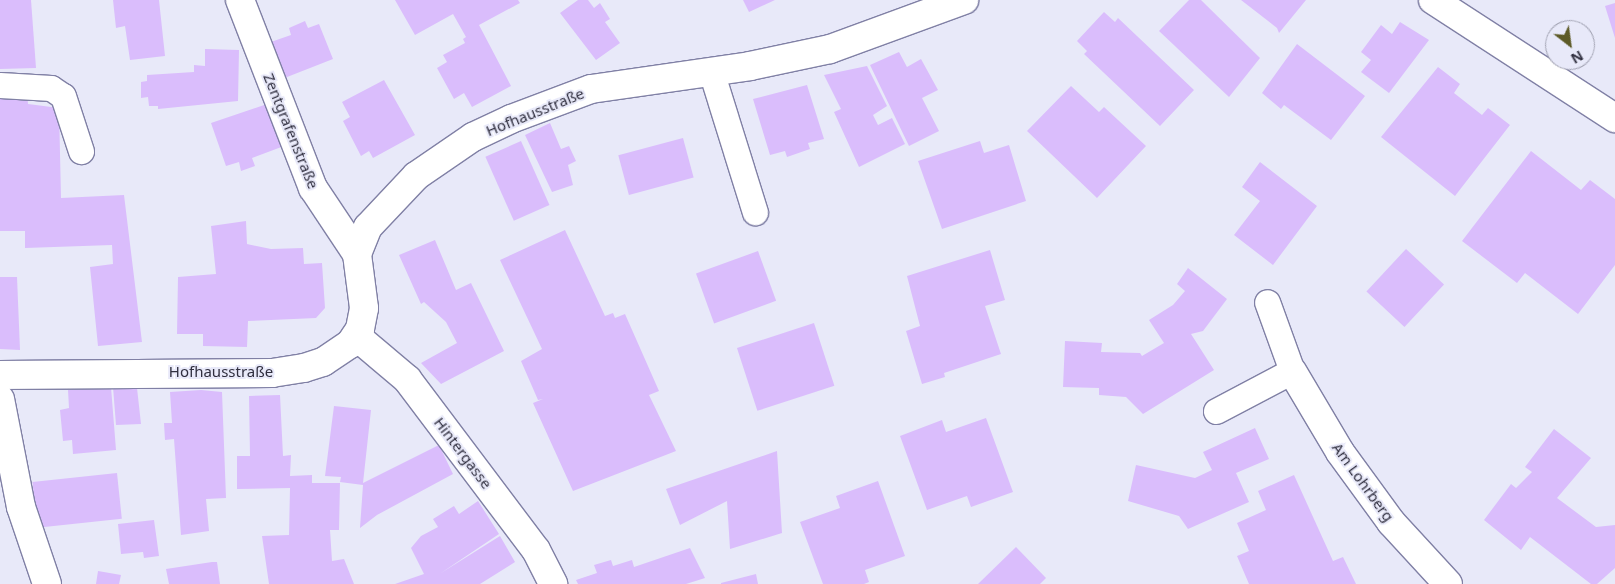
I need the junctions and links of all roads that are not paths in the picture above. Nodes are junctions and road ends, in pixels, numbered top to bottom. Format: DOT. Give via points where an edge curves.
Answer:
graph roads {
  1 [pos="240,0"];
  2 [pos="964,0"];
  3 [pos="1433,0"];
  4 [pos="711,71"];
  5 [pos="0,85"];
  6 [pos="1615,118"];
  7 [pos="81,151"];
  8 [pos="755,212"];
  9 [pos="357,254"];
  10 [pos="1267,302"];
  11 [pos="356,336"];
  12 [pos="1292,370"];
  13 [pos="0,375"];
  14 [pos="0,399"];
  15 [pos="1216,411"];
  16 [pos="47,584"];
  17 [pos="553,584"];
  18 [pos="1448,584"];
  1 -- 9 [label="street, Zentgrafenstraße" via="313,188"];
  2 -- 4 [label="street, Hofhausstraße" via="830,50"];
  3 -- 6 [label="street"];
  4 -- 8 [label="lane"];
  4 -- 9 [label="street, Hofhausstraße" via="591,89 511,118 440,158 401,190 368,227"];
  5 -- 7 [label="lane" via="51,88 63,96"];
  9 -- 11 [label="street, Hofhausstraße" via="364,308"];
  10 -- 12 [label="lane"];
  11 -- 13 [label="street, Hofhausstraße" via="340,352 323,362 288,372"];
  11 -- 17 [label="street, Hintergasse" via="407,380 536,550"];
  12 -- 15 [label="lane"];
  12 -- 18 [label="street, Am Lohrberg" via="1340,452 1391,522"];
  14 -- 16 [label="street" via="21,507"];
}
